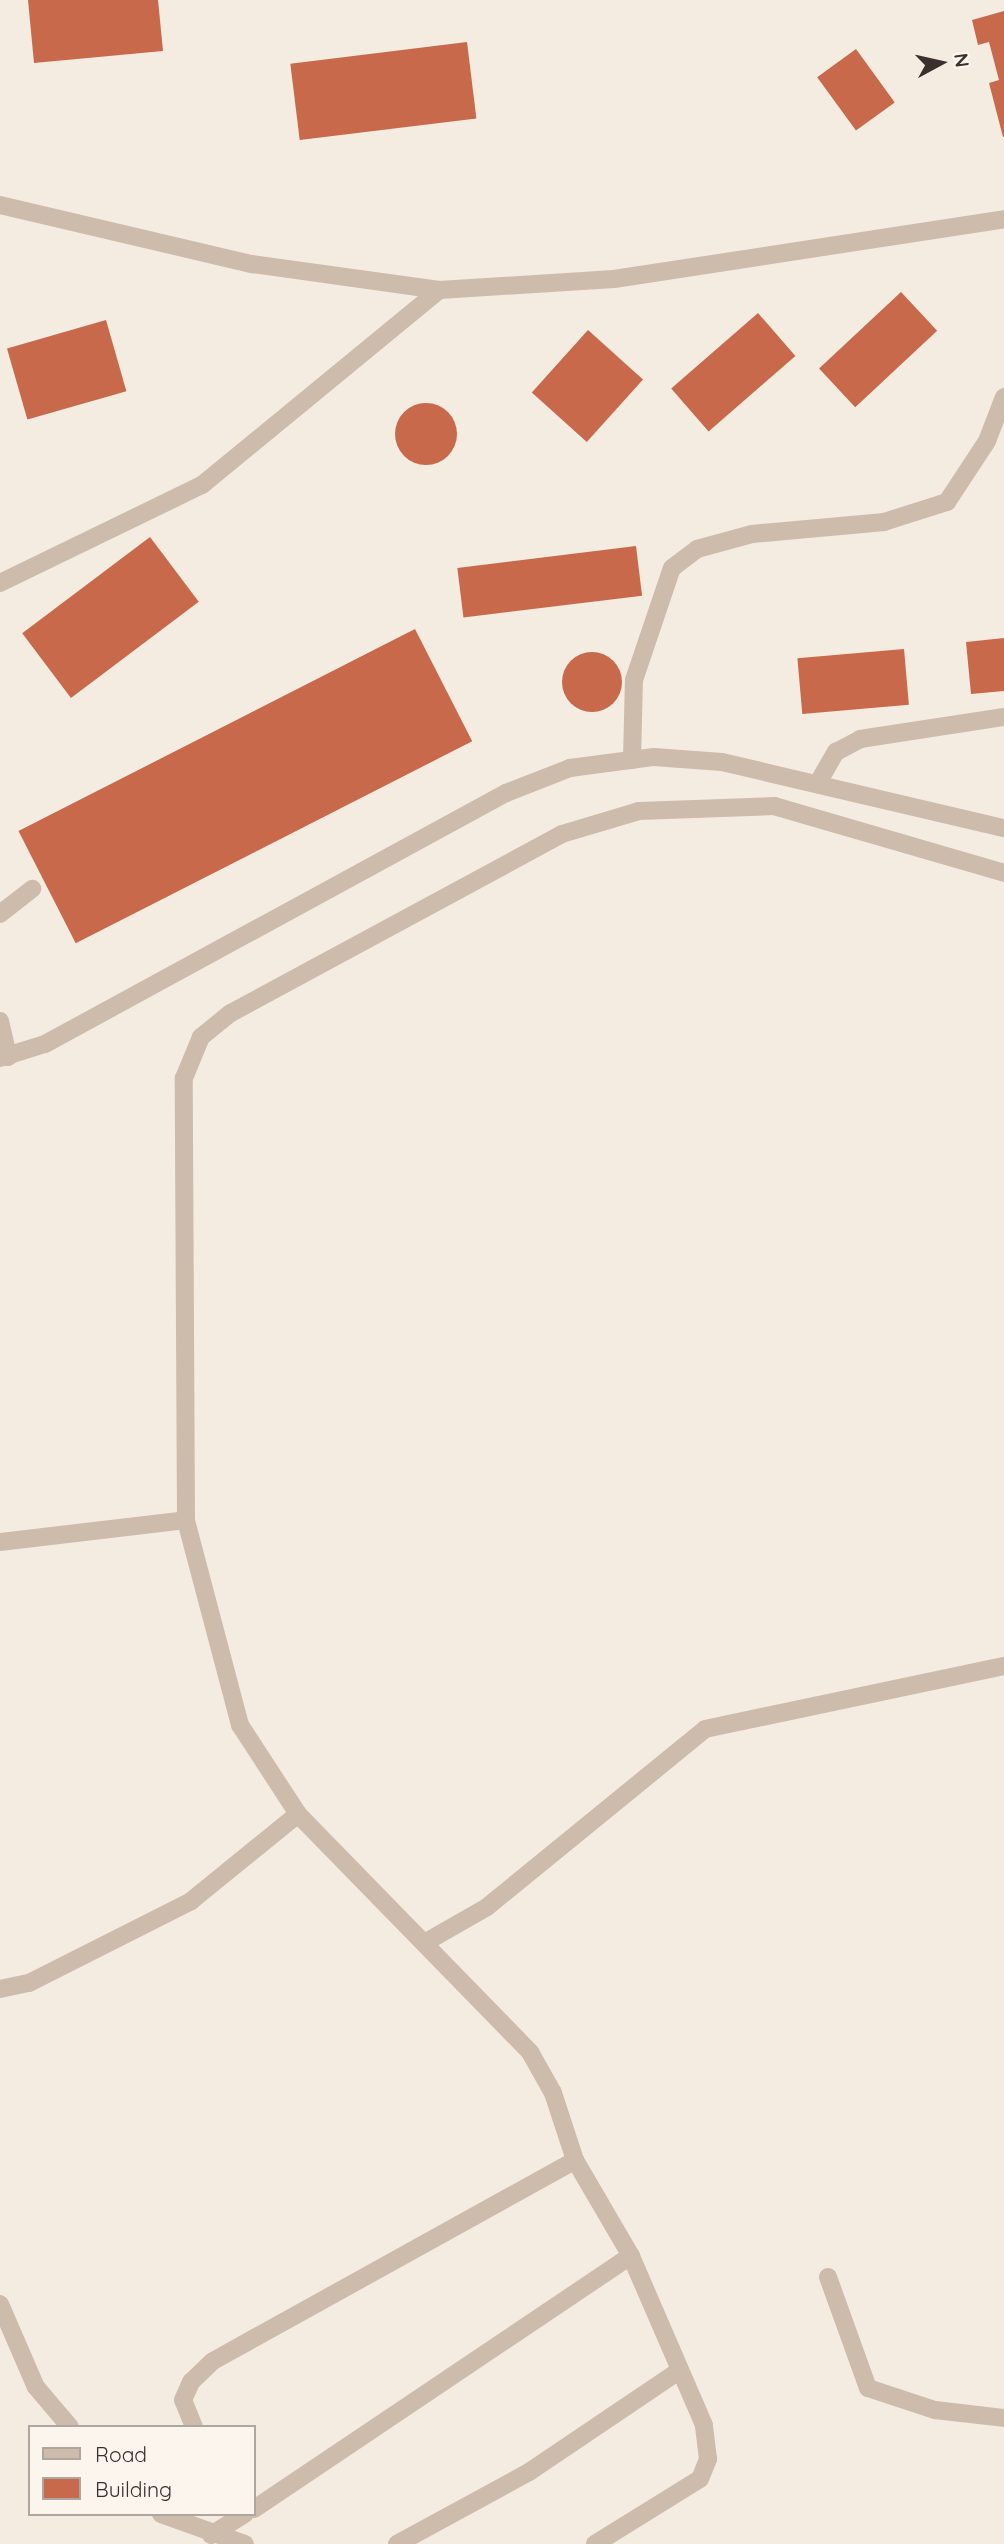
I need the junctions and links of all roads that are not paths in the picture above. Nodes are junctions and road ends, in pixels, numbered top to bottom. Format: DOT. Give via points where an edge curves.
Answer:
graph roads {
  1 [pos="0,205"];
  2 [pos="1004,221"];
  3 [pos="439,290"];
  4 [pos="1004,397"];
  5 [pos="0,583"];
  6 [pos="1004,717"];
  7 [pos="632,760"];
  8 [pos="819,781"];
  9 [pos="1004,828"];
  10 [pos="1004,873"];
  11 [pos="32,889"];
  12 [pos="0,914"];
  13 [pos="0,1021"];
  14 [pos="4,1057"];
  15 [pos="186,1520"];
  16 [pos="0,1542"];
  17 [pos="1004,1666"];
  18 [pos="298,1814"];
  19 [pos="426,1942"];
  20 [pos="0,1989"];
  21 [pos="575,2160"];
  22 [pos="631,2256"];
  23 [pos="828,2277"];
  24 [pos="0,2304"];
  25 [pos="680,2370"];
  26 [pos="1004,2418"];
  27 [pos="68,2425"];
  28 [pos="193,2425"];
  29 [pos="256,2508"];
  30 [pos="166,2516"];
  31 [pos="242,2516"];
  32 [pos="211,2535"];
  33 [pos="245,2544"];
  34 [pos="397,2544"];
  35 [pos="595,2544"];
  1 -- 3 [label="street" via="252,264"];
  2 -- 3 [label="street" via="627,277"];
  3 -- 5 [label="street" via="202,485"];
  4 -- 7 [label="street" via="987,441 947,502 884,522 752,534 697,549 672,568 634,680"];
  6 -- 8 [label="street" via="860,739 836,752"];
  7 -- 8 [label="street" via="722,762"];
  7 -- 14 [label="street" via="570,768 506,793 46,1044"];
  8 -- 9 [label="street"];
  10 -- 15 [label="street" via="775,806 639,811 562,834 231,1013 201,1037 184,1078 181,1108"];
  11 -- 12 [label="street"];
  13 -- 14 [label="street"];
  15 -- 16 [label="street"];
  15 -- 18 [label="street" via="240,1725"];
  17 -- 19 [label="street" via="705,1729 487,1907"];
  18 -- 19 [label="street"];
  18 -- 20 [label="street" via="191,1900 29,1983"];
  19 -- 21 [label="street" via="530,2053 553,2093"];
  21 -- 22 [label="street"];
  21 -- 28 [label="street" via="213,2361 191,2382 183,2400"];
  22 -- 25 [label="street"];
  22 -- 29 [label="street"];
  23 -- 26 [label="street" via="868,2388 935,2410"];
  24 -- 27 [label="street" via="36,2387"];
  25 -- 34 [label="street" via="529,2472"];
  25 -- 35 [label="street" via="704,2424 708,2459 700,2479"];
  30 -- 32 [label="street"];
  31 -- 32 [label="street"];
  32 -- 33 [label="street"];
}
